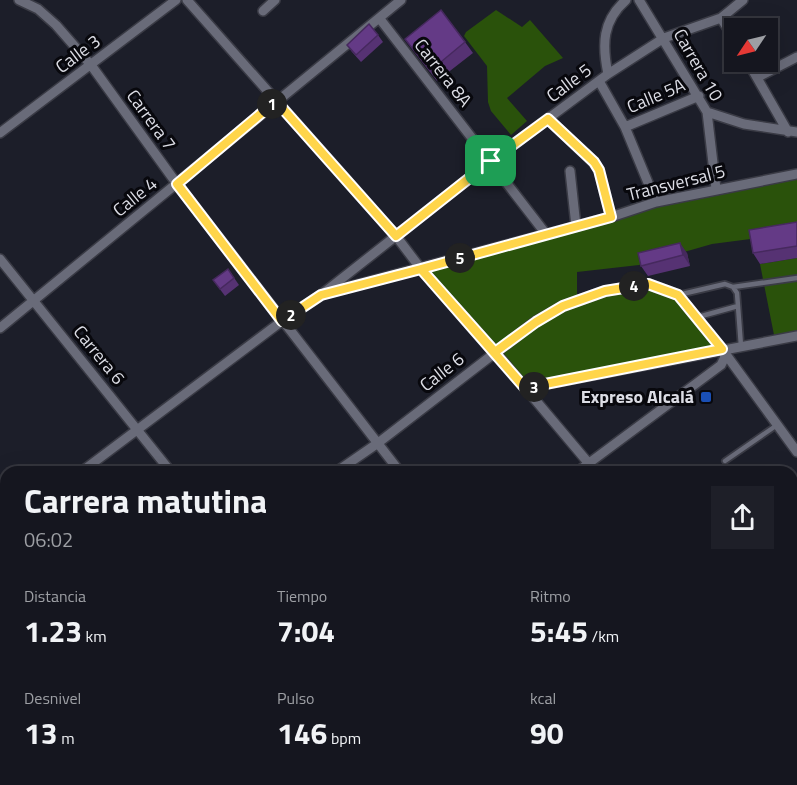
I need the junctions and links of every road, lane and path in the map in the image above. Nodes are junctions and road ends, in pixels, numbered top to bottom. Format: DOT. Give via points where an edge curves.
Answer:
graph roads {
  1 [pos="19,0"];
  2 [pos="176,0"];
  3 [pos="187,0"];
  4 [pos="275,0"];
  5 [pos="401,0"];
  6 [pos="626,0"];
  7 [pos="639,0"];
  8 [pos="743,0"];
  9 [pos="263,10"];
  10 [pos="721,18"];
  11 [pos="380,19"];
  12 [pos="724,23"];
  13 [pos="664,38"];
  14 [pos="797,57"];
  15 [pos="91,65"];
  16 [pos="755,72"];
  17 [pos="608,74"];
  18 [pos="758,77"];
  19 [pos="599,81"];
  20 [pos="699,96"];
  21 [pos="276,101"];
  22 [pos="707,112"];
  23 [pos="548,119"];
  24 [pos="625,127"];
  25 [pos="792,132"];
  26 [pos="0,133"];
  27 [pos="491,161"];
  28 [pos="570,171"];
  29 [pos="797,174"];
  30 [pos="177,184"];
  31 [pos="716,189"];
  32 [pos="656,202"];
  33 [pos="611,217"];
  34 [pos="576,226"];
  35 [pos="546,234"];
  36 [pos="396,236"];
  37 [pos="0,259"];
  38 [pos="421,269"];
  39 [pos="797,278"];
  40 [pos="733,287"];
  41 [pos="321,295"];
  42 [pos="678,295"];
  43 [pos="34,301"];
  44 [pos="738,306"];
  45 [pos="696,317"];
  46 [pos="282,321"];
  47 [pos="0,328"];
  48 [pos="797,336"];
  49 [pos="741,346"];
  50 [pos="722,349"];
  51 [pos="495,352"];
  52 [pos="525,388"];
  53 [pos="777,425"];
  54 [pos="138,430"];
  55 [pos="378,443"];
  56 [pos="797,452"];
  57 [pos="725,461"];
  58 [pos="588,464"];
  59 [pos="89,466"];
  60 [pos="166,466"];
  61 [pos="345,466"];
  62 [pos="395,466"];
  63 [pos="585,466"];
  1 -- 15 [label="street, Carrera 7" via="38,9 56,25"];
  2 -- 15 [label="street, Calle 3"];
  3 -- 21 [label="street"];
  4 -- 9 [label="street"];
  5 -- 11 [label="street, Calle 4"];
  6 -- 17 [label="street" via="616,9 607,28 603,48"];
  7 -- 13 [label="street, Carrera 10"];
  8 -- 10 [label="street, Calle 5"];
  10 -- 12 [label="street"];
  10 -- 13 [label="street, Calle 5"];
  11 -- 21 [label="street, Calle 4"];
  11 -- 27 [label="street, Carrera 8A"];
  13 -- 17 [label="street, Calle 5"];
  13 -- 20 [label="street, Carrera 10"];
  14 -- 18 [label="street"];
  15 -- 26 [label="street, Calle 3"];
  15 -- 30 [label="street, Carrera 7"];
  16 -- 18 [label="street"];
  17 -- 19 [label="street, Calle 5"];
  18 -- 25 [label="street"];
  19 -- 23 [label="street, Calle 5"];
  19 -- 24 [label="street"];
  20 -- 22 [label="street, Carrera 10"];
  20 -- 24 [label="street, Calle 5A"];
  21 -- 30 [label="street, Calle 4"];
  21 -- 36 [label="street"];
  22 -- 25 [label="street" via="744,124"];
  22 -- 31 [label="street, Carrera 10"];
  23 -- 27 [label="street, Calle 5"];
  23 -- 33 [label="street" via="594,162"];
  24 -- 32 [label="street"];
  27 -- 35 [label="street, Carrera 8A"];
  27 -- 36 [label="street, Calle 5"];
  28 -- 34 [label="street"];
  29 -- 31 [label="street, Transversal 5"];
  30 -- 43 [label="street, Calle 4"];
  30 -- 46 [label="street, Carrera 7"];
  31 -- 32 [label="street, Transversal 5"];
  32 -- 33 [label="street, Transversal 5"];
  33 -- 34 [label="street, Transversal 5"];
  34 -- 35 [label="street, Transversal 5"];
  35 -- 38 [label="street, Transversal 5"];
  36 -- 38 [label="street"];
  36 -- 41 [label="street, Calle 5"];
  37 -- 43 [label="street, Carrera 6"];
  38 -- 41 [label="street, Transversal 5"];
  38 -- 51 [label="street"];
  39 -- 40 [label="lane"];
  40 -- 42 [label="lane" via="725,284"];
  40 -- 44 [label="lane"];
  41 -- 46 [label="street, Calle 5"];
  42 -- 45 [label="street"];
  42 -- 51 [label="street, Calle 6" via="648,284 605,291 563,306"];
  43 -- 47 [label="street, Calle 4"];
  43 -- 54 [label="street, Carrera 6"];
  44 -- 45 [label="lane"];
  44 -- 49 [label="lane"];
  45 -- 50 [label="street"];
  46 -- 54 [label="street, Calle 5"];
  46 -- 55 [label="street, Carrera 7"];
  48 -- 49 [label="street"];
  49 -- 50 [label="street"];
  50 -- 52 [label="street"];
  50 -- 53 [label="street"];
  50 -- 58 [label="street" via="721,365"];
  51 -- 52 [label="street"];
  51 -- 55 [label="street, Calle 6"];
  52 -- 58 [label="street"];
  53 -- 56 [label="street"];
  53 -- 57 [label="lane"];
  54 -- 59 [label="street, Calle 5"];
  54 -- 60 [label="street, Carrera 6"];
  55 -- 61 [label="street, Calle 6"];
  55 -- 62 [label="street, Carrera 7"];
  58 -- 63 [label="street"];
}
